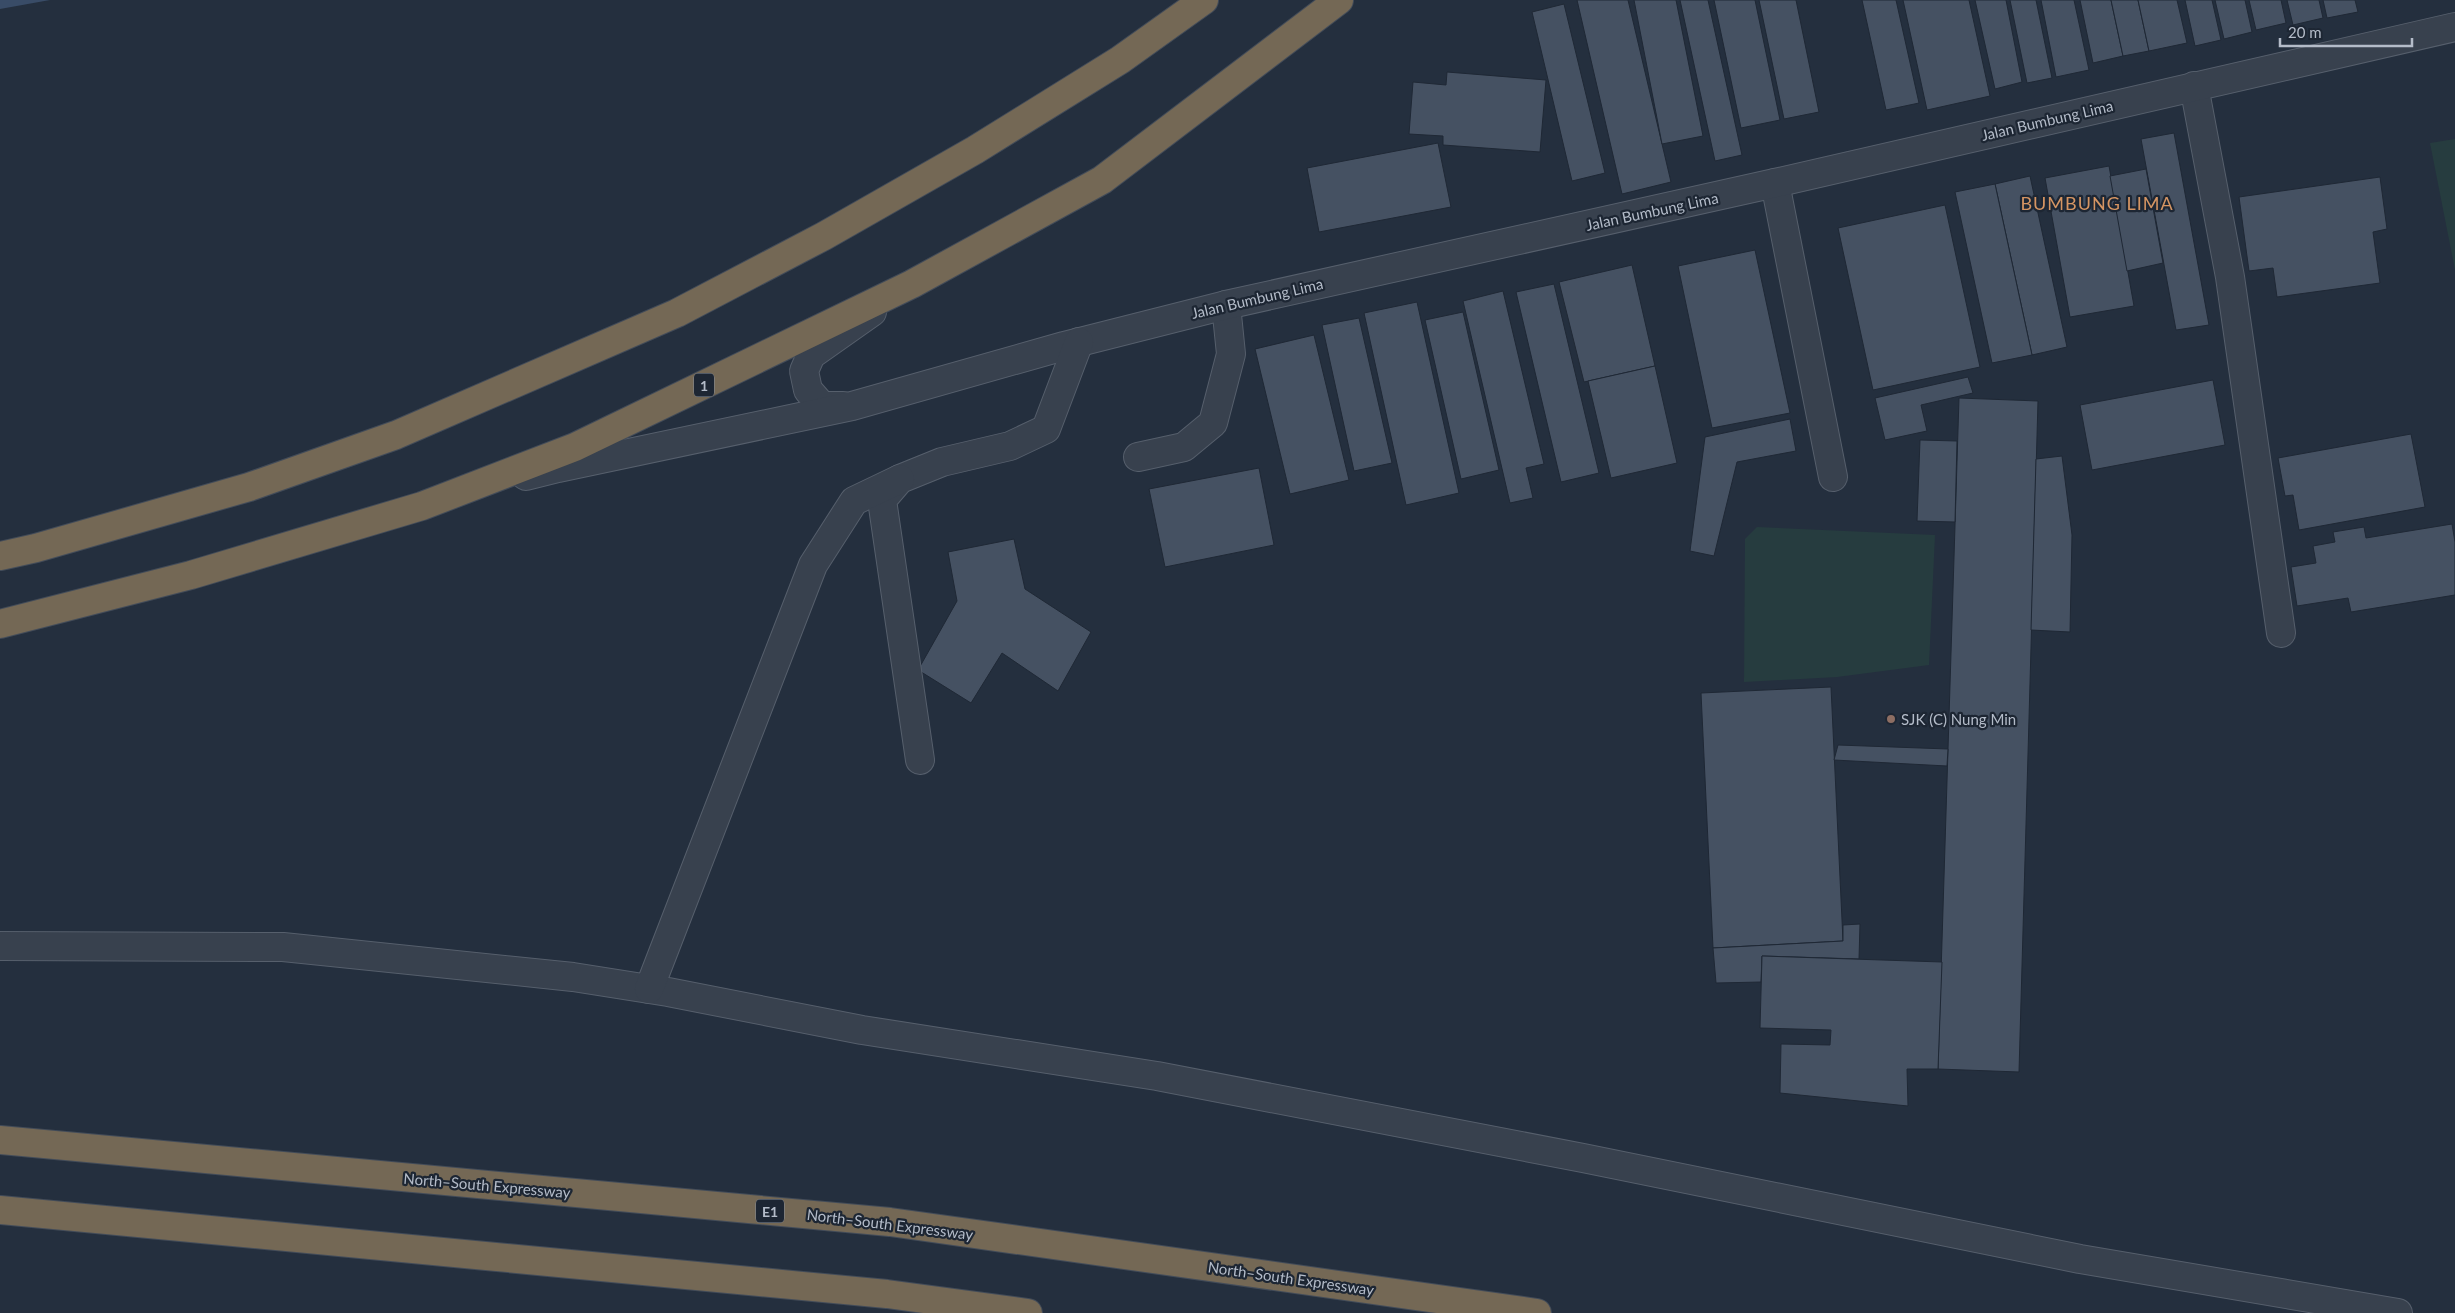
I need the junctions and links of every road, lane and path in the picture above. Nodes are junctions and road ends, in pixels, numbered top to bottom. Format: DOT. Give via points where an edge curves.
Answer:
graph roads {
  1 [pos="1204,0"];
  2 [pos="1339,0"];
  3 [pos="2455,27"];
  4 [pos="2194,86"];
  5 [pos="1775,183"];
  6 [pos="912,284"];
  7 [pos="1226,305"];
  8 [pos="1079,342"];
  9 [pos="852,406"];
  10 [pos="1138,457"];
  11 [pos="1833,477"];
  12 [pos="900,479"];
  13 [pos="422,506"];
  14 [pos="0,556"];
  15 [pos="0,624"];
  16 [pos="2281,632"];
  17 [pos="920,760"];
  18 [pos="0,946"];
  19 [pos="650,989"];
  20 [pos="0,1140"];
  21 [pos="0,1210"];
  22 [pos="1028,1313"];
  23 [pos="1537,1313"];
  24 [pos="2398,1313"];
  1 -- 14 [label="highway" via="1120,60 975,150 824,236 677,313 396,434 249,487"];
  2 -- 6 [label="highway, 1" via="1102,180"];
  3 -- 4 [label="street, Jalan Bumbung Lima"];
  4 -- 5 [label="street, Jalan Bumbung Lima"];
  4 -- 16 [label="street" via="2230,277"];
  5 -- 7 [label="street, Jalan Bumbung Lima"];
  5 -- 11 [label="street"];
  6 -- 9 [label="street" via="811,355 804,371 808,390 822,406"];
  6 -- 13 [label="highway, 1" via="576,447"];
  7 -- 8 [label="street, Jalan Bumbung Lima"];
  7 -- 10 [label="street" via="1231,354 1213,423 1184,447"];
  8 -- 9 [label="street, Jalan Bumbung Lima"];
  8 -- 12 [label="street" via="1046,429 1010,446 942,462"];
  9 -- 13 [label="street" via="558,468"];
  12 -- 17 [label="street" via="882,500"];
  12 -- 19 [label="street" via="854,501 814,565"];
  13 -- 15 [label="highway, 1" via="191,575"];
  18 -- 19 [label="street" via="283,947 485,966"];
  19 -- 24 [label="street" via="862,1030 1157,1076 2080,1259"];
  20 -- 23 [label="highway, North–South Expressway / E1" via="890,1222"];
  21 -- 22 [label="highway" via="887,1294"];
}
